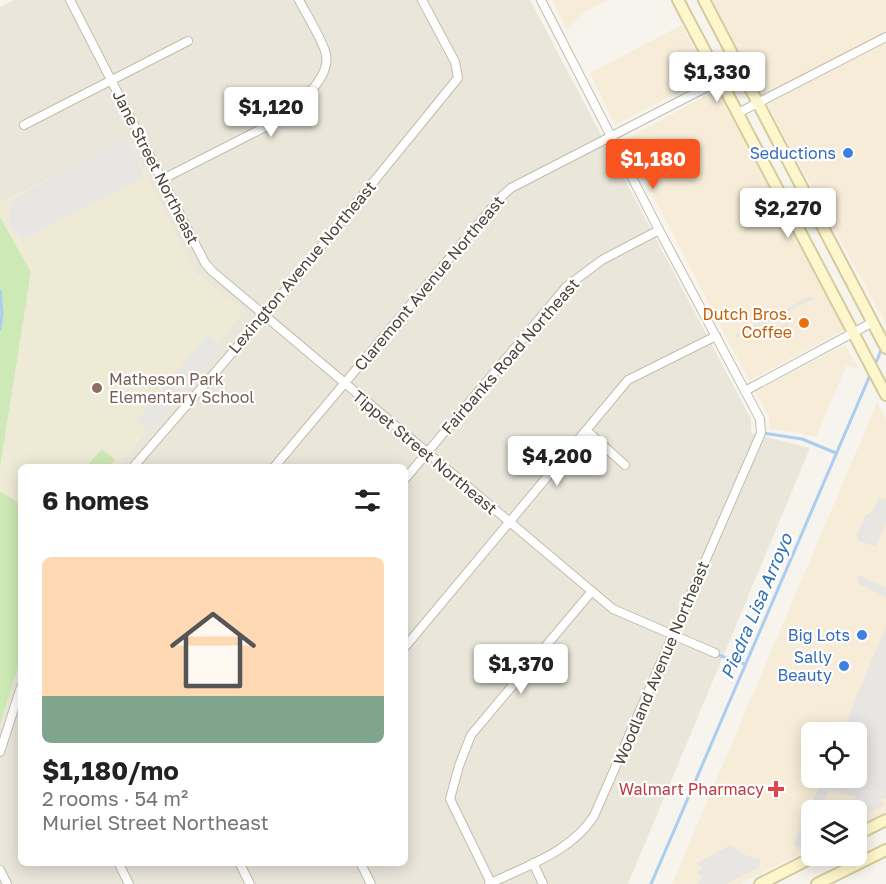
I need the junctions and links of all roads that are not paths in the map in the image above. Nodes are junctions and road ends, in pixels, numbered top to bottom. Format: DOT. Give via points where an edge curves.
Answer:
graph roads {
  1 [pos="70,0"];
  2 [pos="299,0"];
  3 [pos="422,0"];
  4 [pos="540,0"];
  5 [pos="678,0"];
  6 [pos="704,0"];
  7 [pos="886,37"];
  8 [pos="188,41"];
  9 [pos="740,70"];
  10 [pos="721,80"];
  11 [pos="111,81"];
  12 [pos="757,104"];
  13 [pos="738,113"];
  14 [pos="24,125"];
  15 [pos="611,136"];
  16 [pos="163,179"];
  17 [pos="659,230"];
  18 [pos="264,316"];
  19 [pos="873,322"];
  20 [pos="852,332"];
  21 [pos="716,336"];
  22 [pos="886,348"];
  23 [pos="344,384"];
  24 [pos="745,391"];
  25 [pos="886,395"];
  26 [pos="587,431"];
  27 [pos="427,453"];
  28 [pos="136,464"];
  29 [pos="277,464"];
  30 [pos="625,465"];
  31 [pos="408,475"];
  32 [pos="509,523"];
  33 [pos="592,591"];
  34 [pos="673,636"];
  35 [pos="408,643"];
  36 [pos="715,654"];
  37 [pos="18,696"];
  38 [pos="0,752"];
  39 [pos="886,820"];
  40 [pos="867,830"];
  41 [pos="886,850"];
  42 [pos="533,863"];
  43 [pos="801,863"];
  44 [pos="120,866"];
  45 [pos="241,866"];
  46 [pos="362,866"];
  47 [pos="0,870"];
  48 [pos="490,883"];
  49 [pos="7,884"];
  50 [pos="129,884"];
  51 [pos="250,884"];
  52 [pos="371,884"];
  53 [pos="543,884"];
  54 [pos="760,884"];
  55 [pos="818,884"];
  1 -- 11 [label="street, Jane Street Northeast"];
  2 -- 16 [label="street" via="326,54 327,67 318,81 285,115"];
  3 -- 18 [label="street, Lexington Avenue Northeast" via="455,62 458,78"];
  4 -- 15 [label="street, Woodland Avenue Northeast"];
  5 -- 10 [label="main road"];
  6 -- 9 [label="main road"];
  7 -- 12 [label="street"];
  8 -- 11 [label="street"];
  9 -- 10 [label="street, Claremont Avenue Northeast"];
  9 -- 12 [label="main road"];
  10 -- 13 [label="main road"];
  10 -- 15 [label="street, Claremont Avenue Northeast"];
  11 -- 14 [label="street"];
  11 -- 16 [label="street, Jane Street Northeast"];
  12 -- 13 [label="street"];
  12 -- 19 [label="main road"];
  13 -- 20 [label="main road"];
  15 -- 17 [label="street, Woodland Avenue Northeast"];
  15 -- 23 [label="street, Claremont Avenue Northeast" via="501,196"];
  16 -- 18 [label="street, Jane Street Northeast" via="205,263"];
  17 -- 21 [label="street, Woodland Avenue Northeast"];
  17 -- 27 [label="street, Fairbanks Road Northeast" via="602,260 566,287"];
  18 -- 23 [label="street, Tippet Street Northeast"];
  18 -- 28 [label="street, Lexington Avenue Northeast"];
  19 -- 20 [label="street"];
  19 -- 22 [label="main road"];
  20 -- 24 [label="street"];
  20 -- 25 [label="main road"];
  21 -- 24 [label="street, Woodland Avenue Northeast"];
  21 -- 26 [label="street" via="628,380"];
  23 -- 27 [label="street, Tippet Street Northeast"];
  23 -- 29 [label="street, Claremont Avenue Northeast"];
  24 -- 34 [label="street, Woodland Avenue Northeast" via="760,419 761,433"];
  26 -- 30 [label="street"];
  26 -- 32 [label="street"];
  27 -- 31 [label="street, Fairbanks Road Northeast"];
  27 -- 32 [label="street, Tippet Street Northeast"];
  32 -- 33 [label="street, Tippet Street Northeast"];
  32 -- 35 [label="street"];
  33 -- 34 [label="street, Tippet Street Northeast" via="613,609"];
  33 -- 48 [label="street" via="471,735 459,766 450,799"];
  34 -- 36 [label="street, Tippet Street Northeast"];
  34 -- 42 [label="street, Woodland Avenue Northeast" via="585,831"];
  37 -- 38 [label="street"];
  39 -- 40 [label="main road"];
  41 -- 55 [label="main road"];
  42 -- 48 [label="street, Woodland Avenue Northeast"];
  42 -- 53 [label="street"];
  43 -- 54 [label="main road"];
  44 -- 50 [label="street"];
  45 -- 51 [label="street"];
  46 -- 52 [label="street"];
  47 -- 49 [label="street"];
}
